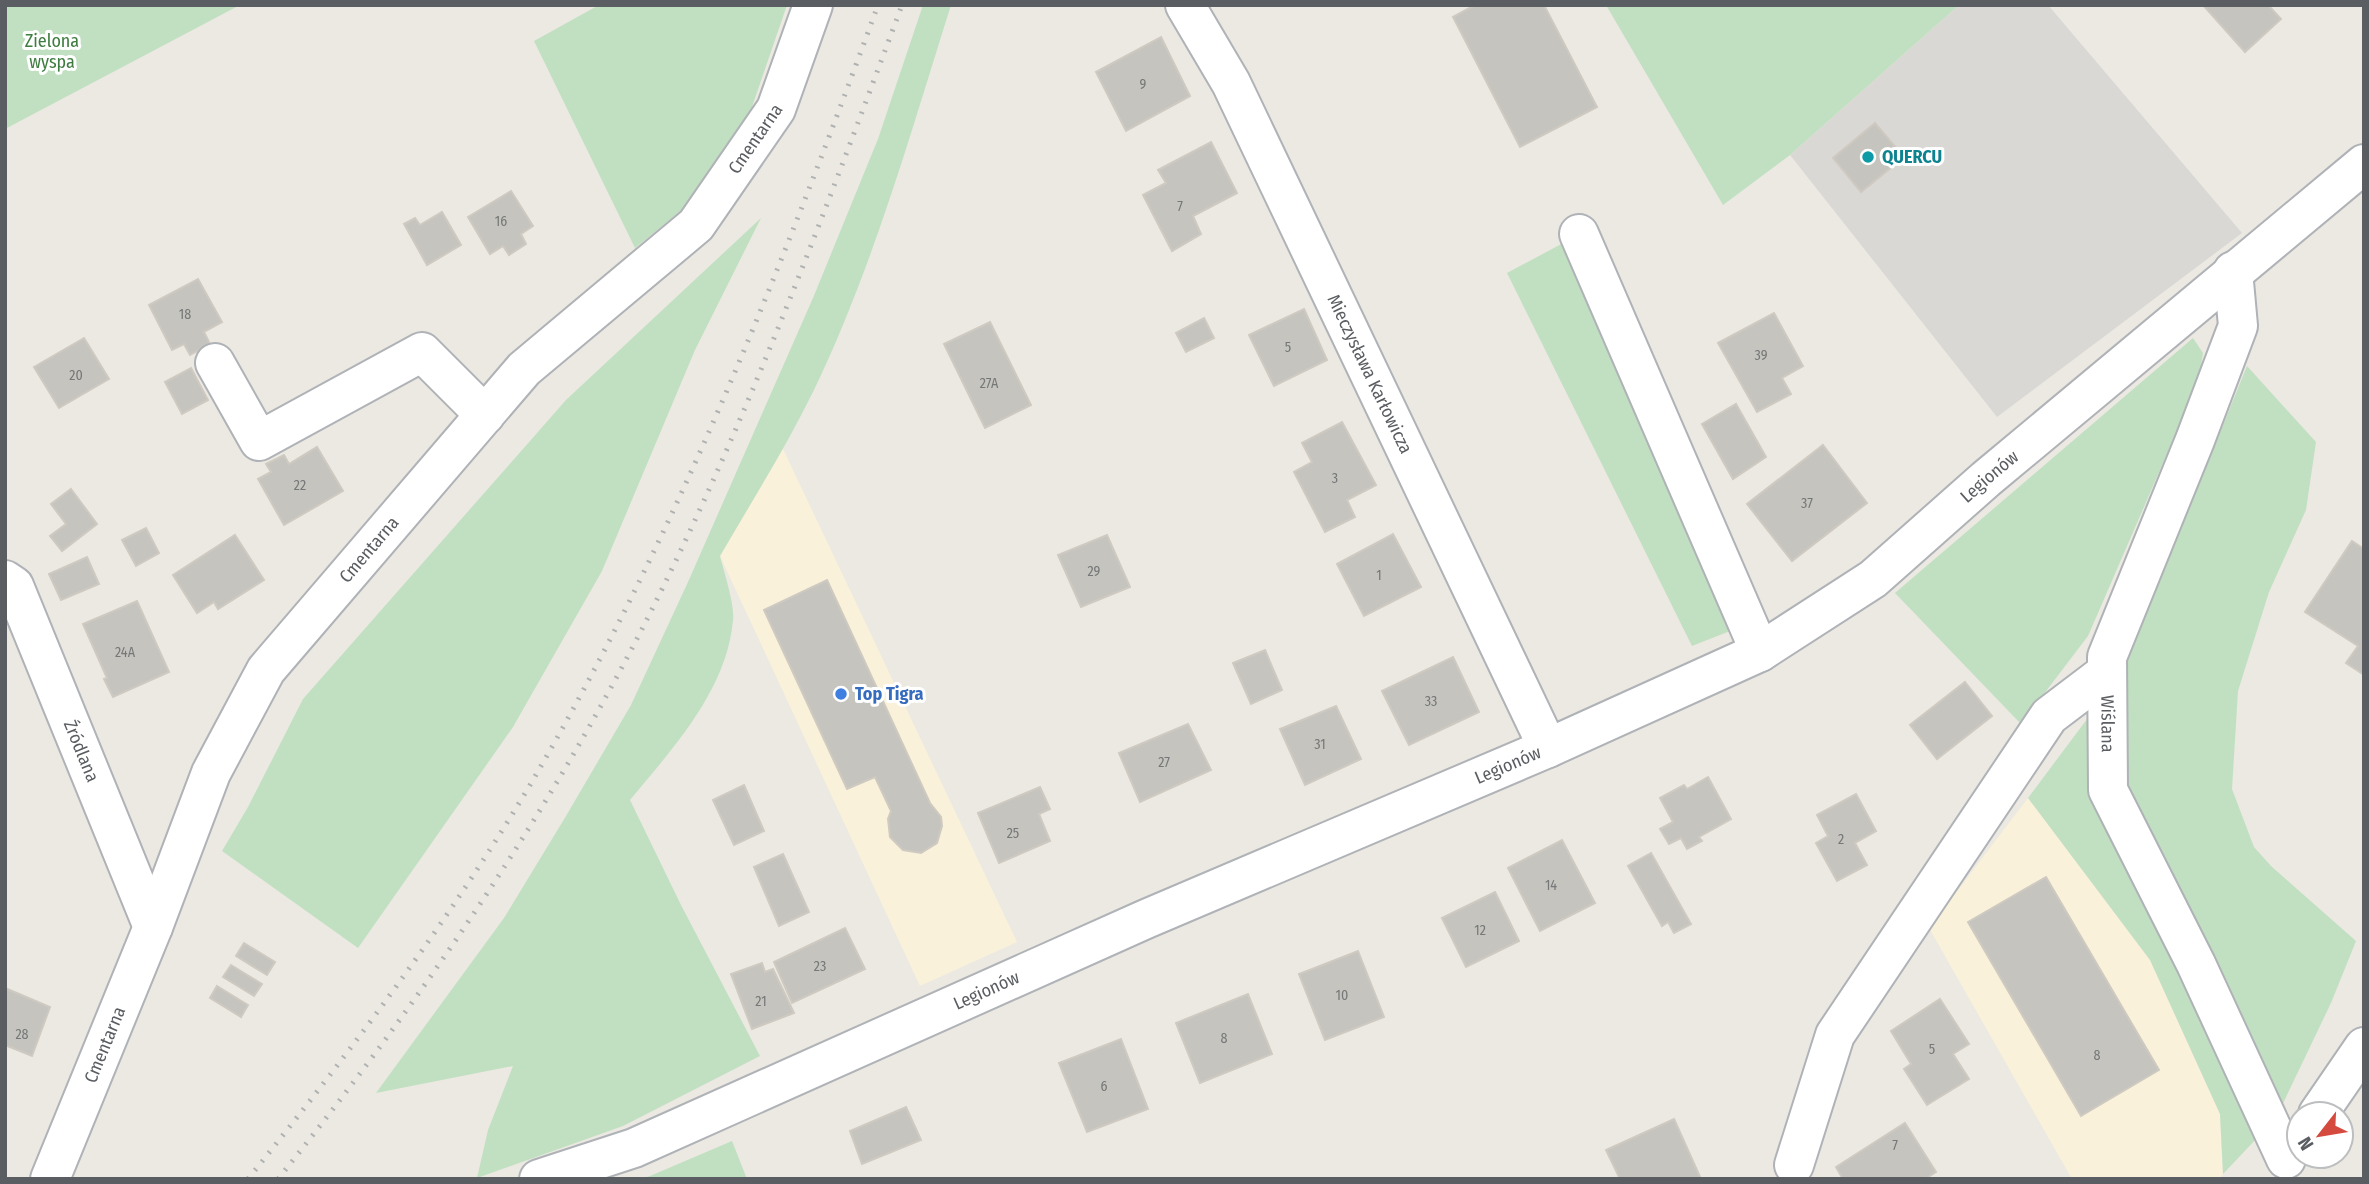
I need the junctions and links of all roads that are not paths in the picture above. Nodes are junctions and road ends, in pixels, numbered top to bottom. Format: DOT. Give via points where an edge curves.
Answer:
graph roads {
  1 [pos="813,5"];
  2 [pos="1185,5"];
  3 [pos="2364,164"];
  4 [pos="1579,234"];
  5 [pos="2233,271"];
  6 [pos="215,363"];
  7 [pos="485,415"];
  8 [pos="5,580"];
  9 [pos="1760,652"];
  10 [pos="2107,672"];
  11 [pos="1548,748"];
  12 [pos="153,926"];
  13 [pos="2364,1047"];
  14 [pos="2328,1100"];
  15 [pos="2285,1158"];
  16 [pos="1794,1165"];
  17 [pos="50,1179"];
  18 [pos="539,1179"];
  1 -- 7 [label="street, Cmentarna" via="776,108 696,225 524,369"];
  2 -- 11 [label="street, Mieczysława Karłowicza" via="1231,83"];
  3 -- 5 [label="street, Legionów"];
  4 -- 9 [label="street"];
  5 -- 9 [label="street, Legionów" via="1873,579"];
  5 -- 10 [label="street, Wiślana" via="2238,326 2107,657"];
  6 -- 7 [label="street" via="259,441 422,352"];
  7 -- 12 [label="street, Cmentarna" via="267,670 211,773"];
  8 -- 12 [label="street, Źródlana" via="14,586"];
  9 -- 11 [label="street, Legionów"];
  10 -- 15 [label="street, Wiślana" via="2108,790 2196,964"];
  10 -- 16 [label="street" via="2049,716 1835,1035"];
  11 -- 18 [label="street, Legionów" via="1146,919 634,1149"];
  12 -- 17 [label="street, Cmentarna"];
  13 -- 14 [label="street"];
}
